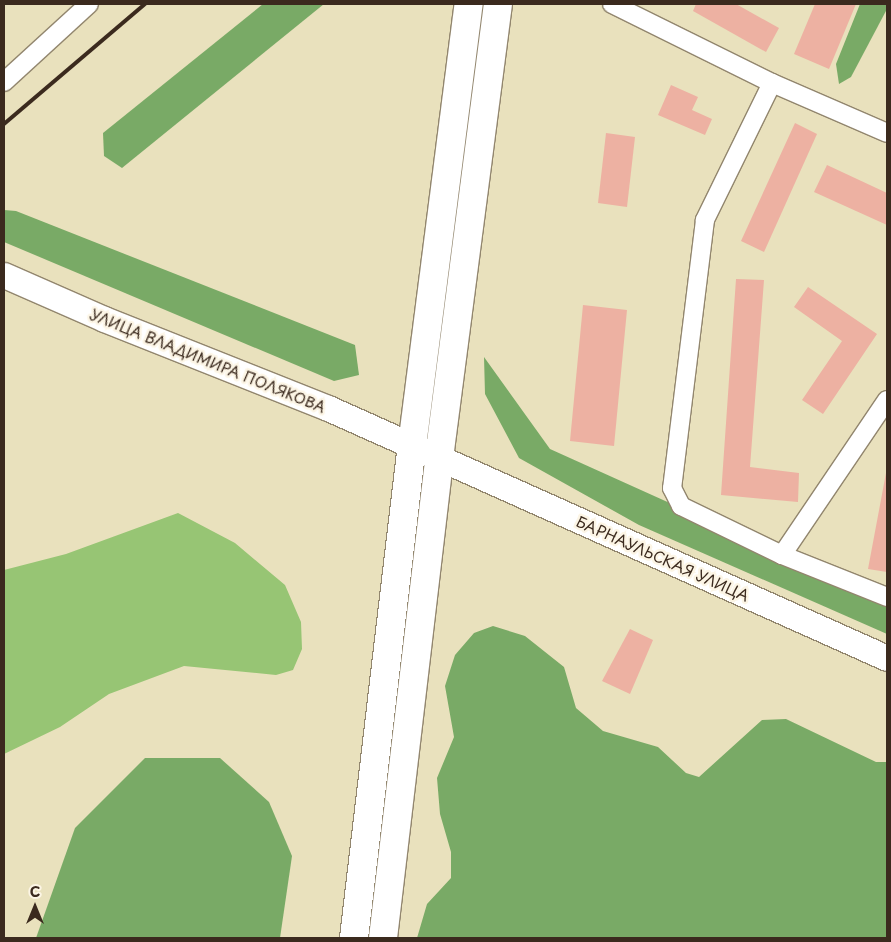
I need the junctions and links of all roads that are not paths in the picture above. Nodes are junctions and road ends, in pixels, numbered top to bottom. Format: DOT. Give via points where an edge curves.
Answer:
graph roads {
  1 [pos="89,4"];
  2 [pos="469,4"];
  3 [pos="498,4"];
  4 [pos="512,4"];
  5 [pos="612,4"];
  6 [pos="492,55"];
  7 [pos="4,82"];
  8 [pos="772,83"];
  9 [pos="887,133"];
  10 [pos="4,275"];
  11 [pos="887,400"];
  12 [pos="412,446"];
  13 [pos="439,458"];
  14 [pos="782,555"];
  15 [pos="887,597"];
  16 [pos="887,658"];
  17 [pos="354,938"];
  18 [pos="383,938"];
  1 -- 7 [label="street"];
  2 -- 12 [label="highway"];
  3 -- 6 [label="highway"];
  4 -- 6 [label="street" via="505,31"];
  5 -- 8 [label="street"];
  6 -- 13 [label="highway"];
  8 -- 9 [label="street"];
  8 -- 14 [label="street" via="705,220 672,488 681,506"];
  10 -- 12 [label="street, УЛИЦА ВЛАДИМИРА ПОЛЯКОВА"];
  11 -- 14 [label="street"];
  12 -- 13 [label="street, УЛИЦА ВЛАДИМИРА ПОЛЯКОВА"];
  12 -- 17 [label="highway"];
  13 -- 16 [label="street, БАРНАУЛЬСКАЯ УЛИЦА"];
  13 -- 18 [label="highway"];
  14 -- 15 [label="street"];
}
